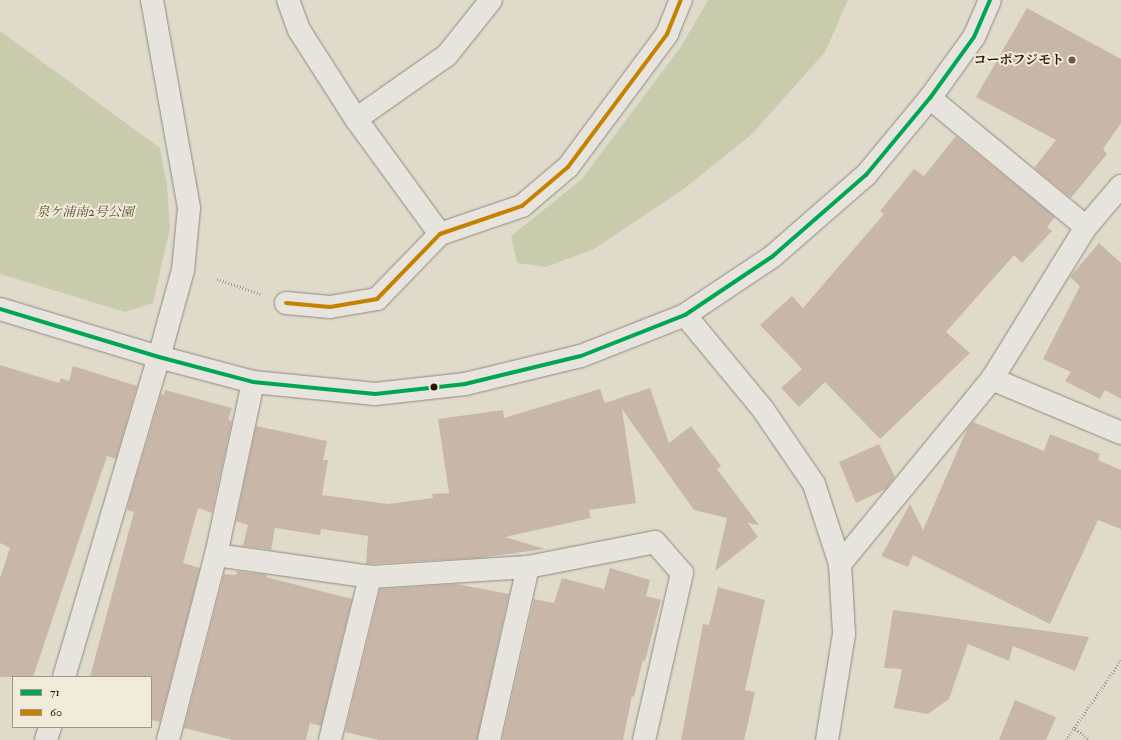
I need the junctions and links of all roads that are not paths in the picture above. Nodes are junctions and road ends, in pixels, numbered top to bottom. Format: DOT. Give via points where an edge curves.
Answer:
graph roads {
  1 [pos="152,0"];
  2 [pos="288,0"];
  3 [pos="491,0"];
  4 [pos="681,0"];
  5 [pos="990,0"];
  6 [pos="930,98"];
  7 [pos="356,119"];
  8 [pos="1121,186"];
  9 [pos="1086,227"];
  10 [pos="440,234"];
  11 [pos="286,303"];
  12 [pos="0,309"];
  13 [pos="685,315"];
  14 [pos="159,357"];
  15 [pos="992,379"];
  16 [pos="253,382"];
  17 [pos="1121,433"];
  18 [pos="216,555"];
  19 [pos="840,564"];
  20 [pos="528,567"];
  21 [pos="370,577"];
  22 [pos="64,676"];
  23 [pos="50,728"];
  24 [pos="46,740"];
  25 [pos="168,740"];
  26 [pos="330,740"];
  27 [pos="489,740"];
  28 [pos="644,740"];
  29 [pos="827,740"];
  1 -- 14 [label="street" via="189,208 183,270"];
  2 -- 7 [label="street" via="299,30"];
  3 -- 7 [label="street" via="447,55"];
  4 -- 10 [label="street" via="667,34 568,167 522,206"];
  5 -- 6 [label="street" via="974,37"];
  6 -- 9 [label="street"];
  6 -- 13 [label="street" via="866,175 773,256"];
  7 -- 10 [label="street"];
  8 -- 9 [label="street"];
  9 -- 15 [label="street"];
  10 -- 11 [label="street" via="377,299 330,306"];
  12 -- 14 [label="street"];
  13 -- 16 [label="street" via="581,356 465,384 375,394"];
  13 -- 19 [label="street" via="762,408 814,484"];
  14 -- 16 [label="street"];
  14 -- 22 [label="street"];
  15 -- 17 [label="street"];
  15 -- 19 [label="street"];
  16 -- 18 [label="street"];
  18 -- 21 [label="street"];
  18 -- 25 [label="street"];
  19 -- 29 [label="street" via="844,634"];
  20 -- 21 [label="street"];
  20 -- 27 [label="street"];
  20 -- 28 [label="street" via="655,542 682,573"];
  21 -- 26 [label="street"];
  23 -- 24 [label="street"];
}
